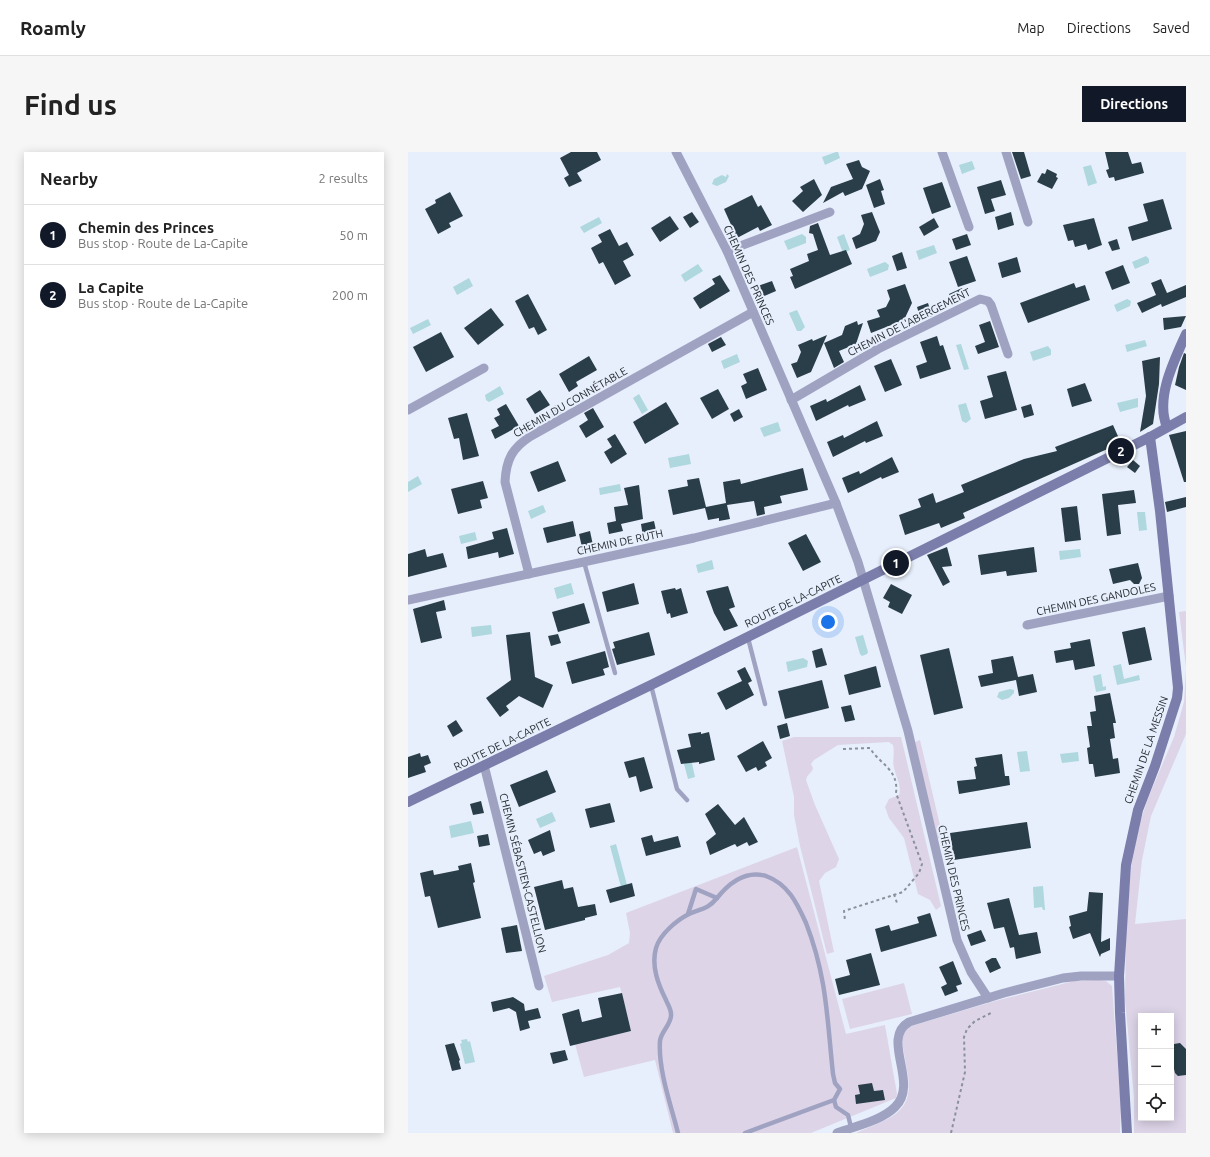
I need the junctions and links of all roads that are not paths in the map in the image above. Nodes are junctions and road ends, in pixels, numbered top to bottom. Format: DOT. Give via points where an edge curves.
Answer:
graph roads {
  1 [pos="676,152"];
  2 [pos="942,152"];
  3 [pos="1006,152"];
  4 [pos="830,212"];
  5 [pos="1028,222"];
  6 [pos="969,227"];
  7 [pos="727,251"];
  8 [pos="753,312"];
  9 [pos="1186,334"];
  10 [pos="1008,354"];
  11 [pos="484,368"];
  12 [pos="791,400"];
  13 [pos="408,410"];
  14 [pos="1186,417"];
  15 [pos="1167,427"];
  16 [pos="1150,437"];
  17 [pos="836,503"];
  18 [pos="584,562"];
  19 [pos="529,574"];
  20 [pos="862,579"];
  21 [pos="1169,596"];
  22 [pos="408,600"];
  23 [pos="1027,625"];
  24 [pos="747,636"];
  25 [pos="615,673"];
  26 [pos="651,685"];
  27 [pos="765,704"];
  28 [pos="484,766"];
  29 [pos="687,800"];
  30 [pos="408,802"];
  31 [pos="717,898"];
  32 [pos="688,914"];
  33 [pos="1119,976"];
  34 [pos="539,986"];
  35 [pos="988,998"];
  36 [pos="834,1100"];
  37 [pos="851,1127"];
  38 [pos="678,1133"];
  39 [pos="745,1133"];
  40 [pos="836,1133"];
  41 [pos="1127,1133"];
  1 -- 7 [label="street, CHEMIN DES PRINCES"];
  2 -- 6 [label="street"];
  3 -- 5 [label="street"];
  4 -- 7 [label="street"];
  7 -- 8 [label="street, CHEMIN DES PRINCES"];
  8 -- 12 [label="street, CHEMIN DES PRINCES"];
  8 -- 19 [label="street, CHEMIN DU CONNÉTABLE" via="531,436 514,448 505,468 505,482"];
  9 -- 15 [label="street" via="1167,382 1163,409"];
  10 -- 12 [label="street, CHEMIN DE L'ABERGEMENT" via="991,305 988,301 980,299 878,349"];
  11 -- 13 [label="street"];
  12 -- 17 [label="street, CHEMIN DES PRINCES"];
  14 -- 15 [label="street, ROUTE DE LA-CAPITE"];
  15 -- 16 [label="street, ROUTE DE LA-CAPITE"];
  16 -- 20 [label="street, ROUTE DE LA-CAPITE"];
  16 -- 21 [label="street, CHEMIN DE LA MESSIN"];
  17 -- 18 [label="street, CHEMIN DE RUTH"];
  17 -- 20 [label="street, CHEMIN DES PRINCES"];
  18 -- 19 [label="street, CHEMIN DE RUTH"];
  18 -- 25 [label="lane"];
  19 -- 22 [label="street, CHEMIN DE RUTH"];
  20 -- 24 [label="street, ROUTE DE LA-CAPITE"];
  20 -- 35 [label="street, CHEMIN DES PRINCES" via="908,731 957,940 971,972"];
  21 -- 23 [label="street, CHEMIN DES GANDOLES"];
  21 -- 33 [label="street, CHEMIN DE LA MESSIN" via="1179,677 1178,693 1138,810 1128,848"];
  24 -- 26 [label="street, ROUTE DE LA-CAPITE"];
  24 -- 27 [label="lane"];
  26 -- 28 [label="street, ROUTE DE LA-CAPITE"];
  26 -- 29 [label="lane" via="677,789"];
  28 -- 30 [label="street, ROUTE DE LA-CAPITE"];
  28 -- 34 [label="street, CHEMIN SÉBASTIEN-CASTELLION"];
  31 -- 32 [label="lane" via="709,907"];
  31 -- 32 [label="lane" via="696,889"];
  31 -- 36 [label="lane" via="736,881 754,874 775,880 793,897 812,939 824,983 833,1074 840,1089"];
  32 -- 38 [label="lane" via="660,938 654,961 657,978 672,1013 660,1039 660,1050"];
  33 -- 35 [label="street" via="1063,978"];
  33 -- 41 [label="street"];
  35 -- 37 [label="street" via="916,1019 902,1027 898,1039 904,1082 900,1101 889,1112"];
  36 -- 37 [label="lane" via="836,1107 848,1115"];
  36 -- 39 [label="lane"];
  37 -- 40 [label="street"];
}
